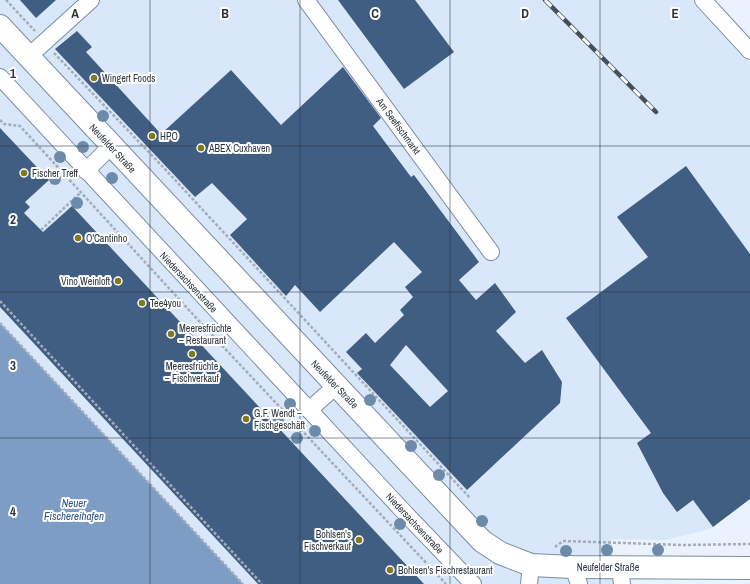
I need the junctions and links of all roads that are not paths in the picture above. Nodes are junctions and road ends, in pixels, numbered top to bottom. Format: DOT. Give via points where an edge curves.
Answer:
graph roads {
  1 [pos="91,0"];
  2 [pos="306,0"];
  3 [pos="703,0"];
  4 [pos="0,26"];
  5 [pos="750,51"];
  6 [pos="28,57"];
  7 [pos="0,77"];
  8 [pos="111,146"];
  9 [pos="86,171"];
  10 [pos="491,252"];
  11 [pos="337,385"];
  12 [pos="309,410"];
  13 [pos="750,568"];
  14 [pos="530,574"];
  15 [pos="576,576"];
  16 [pos="621,576"];
  17 [pos="473,584"];
  1 -- 6 [label="street"];
  2 -- 10 [label="street, Am Seefischmarkt"];
  3 -- 5 [label="street"];
  4 -- 6 [label="street, Neufelder Straße"];
  6 -- 8 [label="street, Neufelder Straße"];
  7 -- 9 [label="street, Niedersachsenstraße"];
  8 -- 9 [label="street"];
  8 -- 11 [label="street, Neufelder Straße"];
  9 -- 12 [label="street, Niedersachsenstraße"];
  11 -- 12 [label="street"];
  11 -- 14 [label="street, Neufelder Straße" via="482,541"];
  12 -- 17 [label="street, Niedersachsenstraße"];
  13 -- 16 [label="street, Neufelder Straße"];
  14 -- 15 [label="street, Neufelder Straße"];
  15 -- 16 [label="street, Neufelder Straße"];
}
